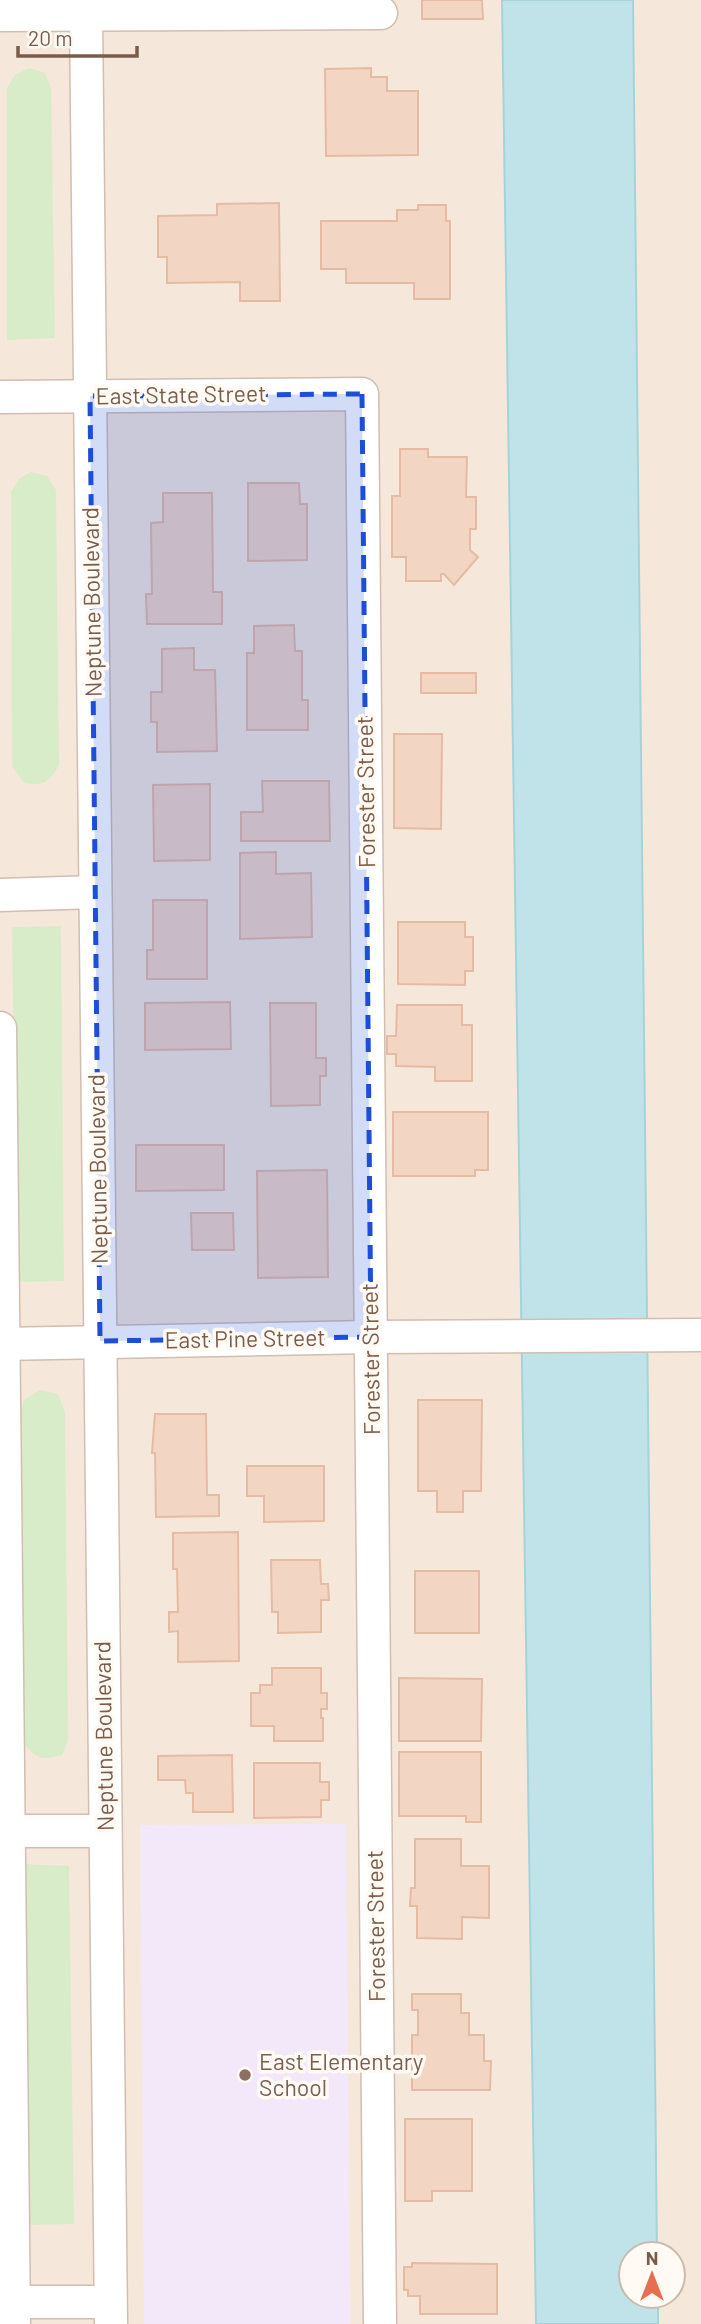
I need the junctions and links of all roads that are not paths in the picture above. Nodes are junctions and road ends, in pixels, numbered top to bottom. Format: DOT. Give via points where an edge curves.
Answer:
graph roads {
  1 [pos="381,13"];
  2 [pos="0,15"];
  3 [pos="86,15"];
  4 [pos="362,394"];
  5 [pos="90,396"];
  6 [pos="0,397"];
  7 [pos="95,892"];
  8 [pos="0,895"];
  9 [pos="0,1028"];
  10 [pos="695,1335"];
  11 [pos="370,1337"];
  12 [pos="100,1341"];
  13 [pos="2,1344"];
  14 [pos="4,1831"];
  15 [pos="105,1831"];
  16 [pos="9,2309"];
  17 [pos="110,2313"];
  18 [pos="380,2324"];
  1 -- 3 [label="street"];
  2 -- 3 [label="street"];
  3 -- 5 [label="street, Neptune Boulevard"];
  4 -- 5 [label="street, East State Street"];
  4 -- 11 [label="street, Forester Street"];
  5 -- 6 [label="street, East State Street"];
  5 -- 7 [label="street, Neptune Boulevard"];
  7 -- 8 [label="street"];
  7 -- 12 [label="street, Neptune Boulevard"];
  9 -- 13 [label="street"];
  10 -- 11 [label="street, East Pine Street"];
  11 -- 12 [label="street, East Pine Street"];
  11 -- 18 [label="street, Forester Street"];
  12 -- 13 [label="street, East Pine Street"];
  12 -- 15 [label="street, Neptune Boulevard"];
  13 -- 14 [label="street"];
  14 -- 15 [label="street"];
  14 -- 16 [label="street"];
  15 -- 17 [label="street, Neptune Boulevard"];
  16 -- 17 [label="street"];
}
